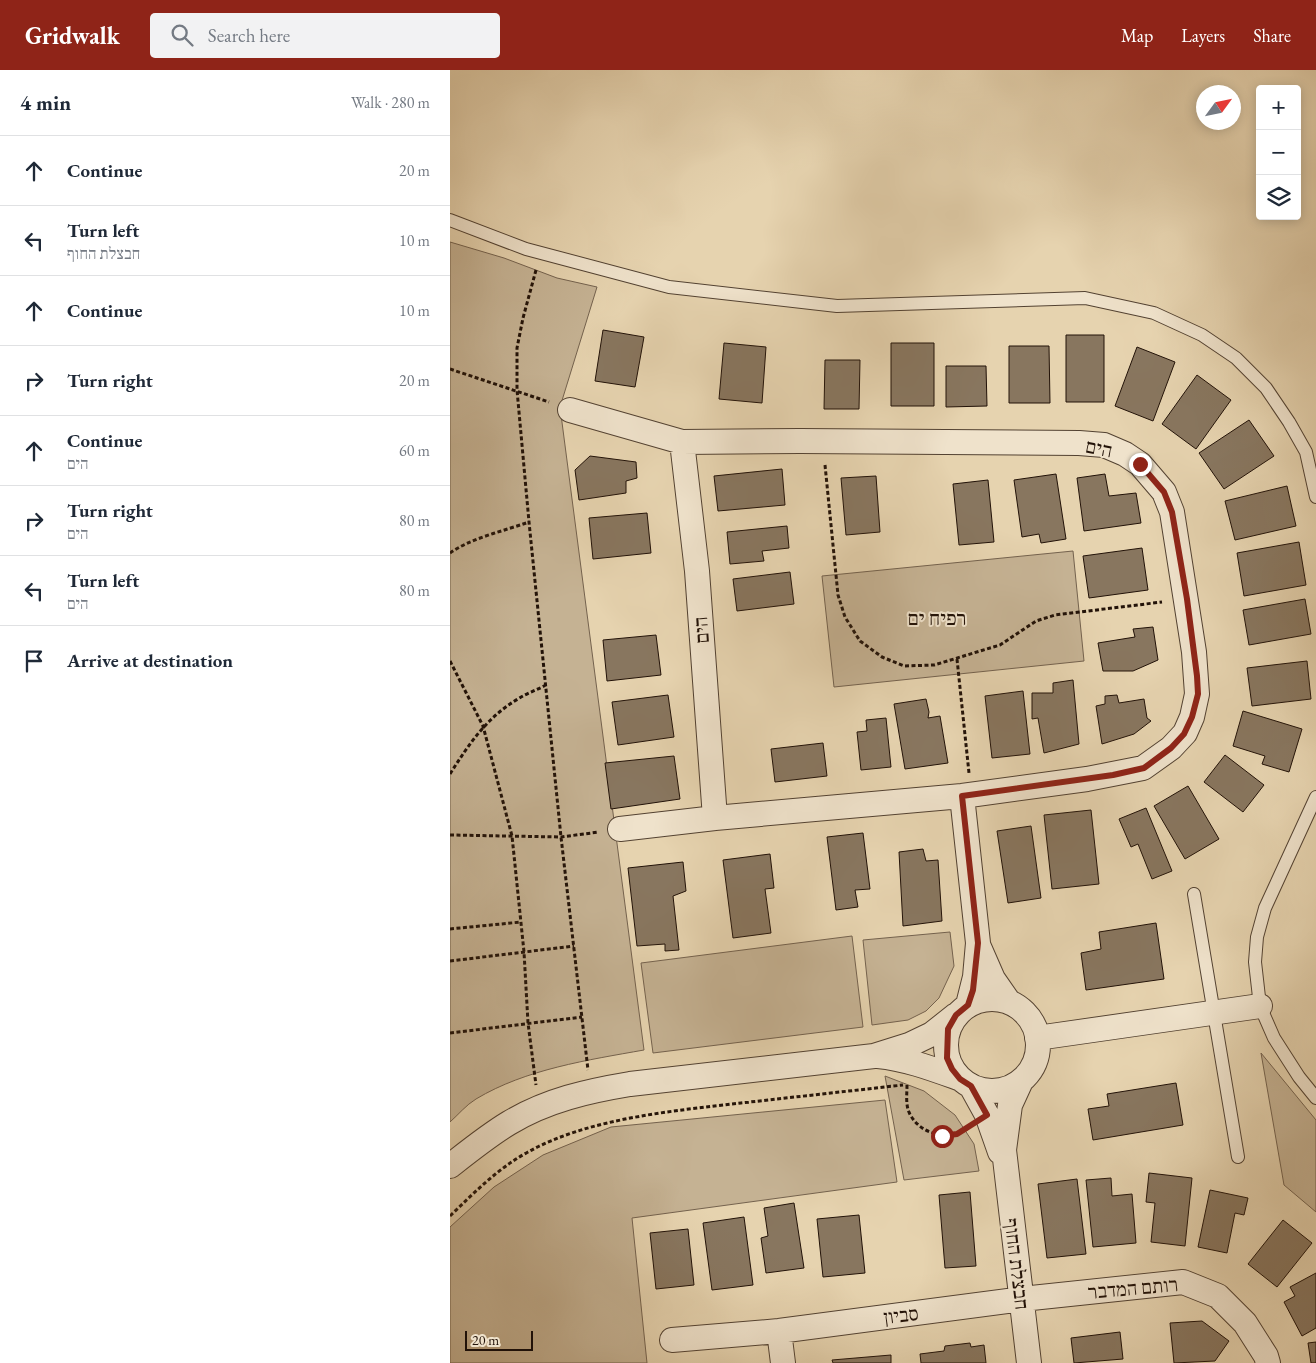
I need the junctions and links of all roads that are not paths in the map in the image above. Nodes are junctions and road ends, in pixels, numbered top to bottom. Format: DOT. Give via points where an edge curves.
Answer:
graph roads {
  1 [pos="450,220"];
  2 [pos="570,410"];
  3 [pos="682,442"];
  4 [pos="1316,497"];
  5 [pos="967,796"];
  6 [pos="1316,796"];
  7 [pos="715,818"];
  8 [pos="620,829"];
  9 [pos="1194,894"];
  10 [pos="978,943"];
  11 [pos="1009,1002"];
  12 [pos="1260,1006"];
  13 [pos="962,1010"];
  14 [pos="1214,1013"];
  15 [pos="1037,1038"];
  16 [pos="874,1056"];
  17 [pos="1020,1081"];
  18 [pos="966,1082"];
  19 [pos="1316,1098"];
  20 [pos="1238,1157"];
  21 [pos="450,1166"];
  22 [pos="1004,1166"];
  23 [pos="1022,1299"];
  24 [pos="779,1331"];
  25 [pos="672,1340"];
  26 [pos="783,1363"];
  27 [pos="1029,1363"];
  28 [pos="1268,1363"];
  1 -- 4 [label="lane" via="526,249 669,287 837,306 1085,298 1154,313 1202,334 1236,358 1266,388 1306,452"];
  2 -- 3 [label="street, הים"];
  3 -- 5 [label="street, הים" via="1104,445 1140,464 1164,492 1172,512 1197,676 1198,694 1184,734 1144,768"];
  3 -- 7 [label="street, הים" via="696,571"];
  5 -- 7 [label="street, הים"];
  5 -- 10 [label="street"];
  6 -- 12 [label="lane" via="1265,908 1257,936 1255,962"];
  7 -- 8 [label="street, הים"];
  9 -- 14 [label="lane"];
  10 -- 11 [label="street" via="993,979"];
  10 -- 13 [label="street" via="975,977"];
  11 -- 13 [label="street" via="983,999"];
  11 -- 15 [label="street" via="1030,1020"];
  12 -- 14 [label="street"];
  12 -- 19 [label="lane" via="1274,1038"];
  13 -- 16 [label="street" via="932,1034"];
  13 -- 18 [label="street" via="948,1029 947,1058 952,1069"];
  14 -- 15 [label="street"];
  14 -- 20 [label="lane"];
  15 -- 17 [label="street" via="1035,1059 1030,1071"];
  16 -- 18 [label="street" via="896,1058 912,1077"];
  16 -- 21 [label="street" via="590,1091 538,1108 509,1123"];
  17 -- 18 [label="street" via="996,1091 983,1090"];
  17 -- 22 [label="street, חבצלת החוף" via="1010,1105"];
  18 -- 22 [label="street, חבצלת החוף" via="987,1115"];
  22 -- 23 [label="street, חבצלת החוף"];
  23 -- 24 [label="street, סביון"];
  23 -- 27 [label="street, חבצלת החוף"];
  23 -- 28 [label="street, רותם המדבר" via="1183,1282 1218,1296 1245,1323"];
  24 -- 25 [label="street, סביון"];
  24 -- 26 [label="street"];
}
